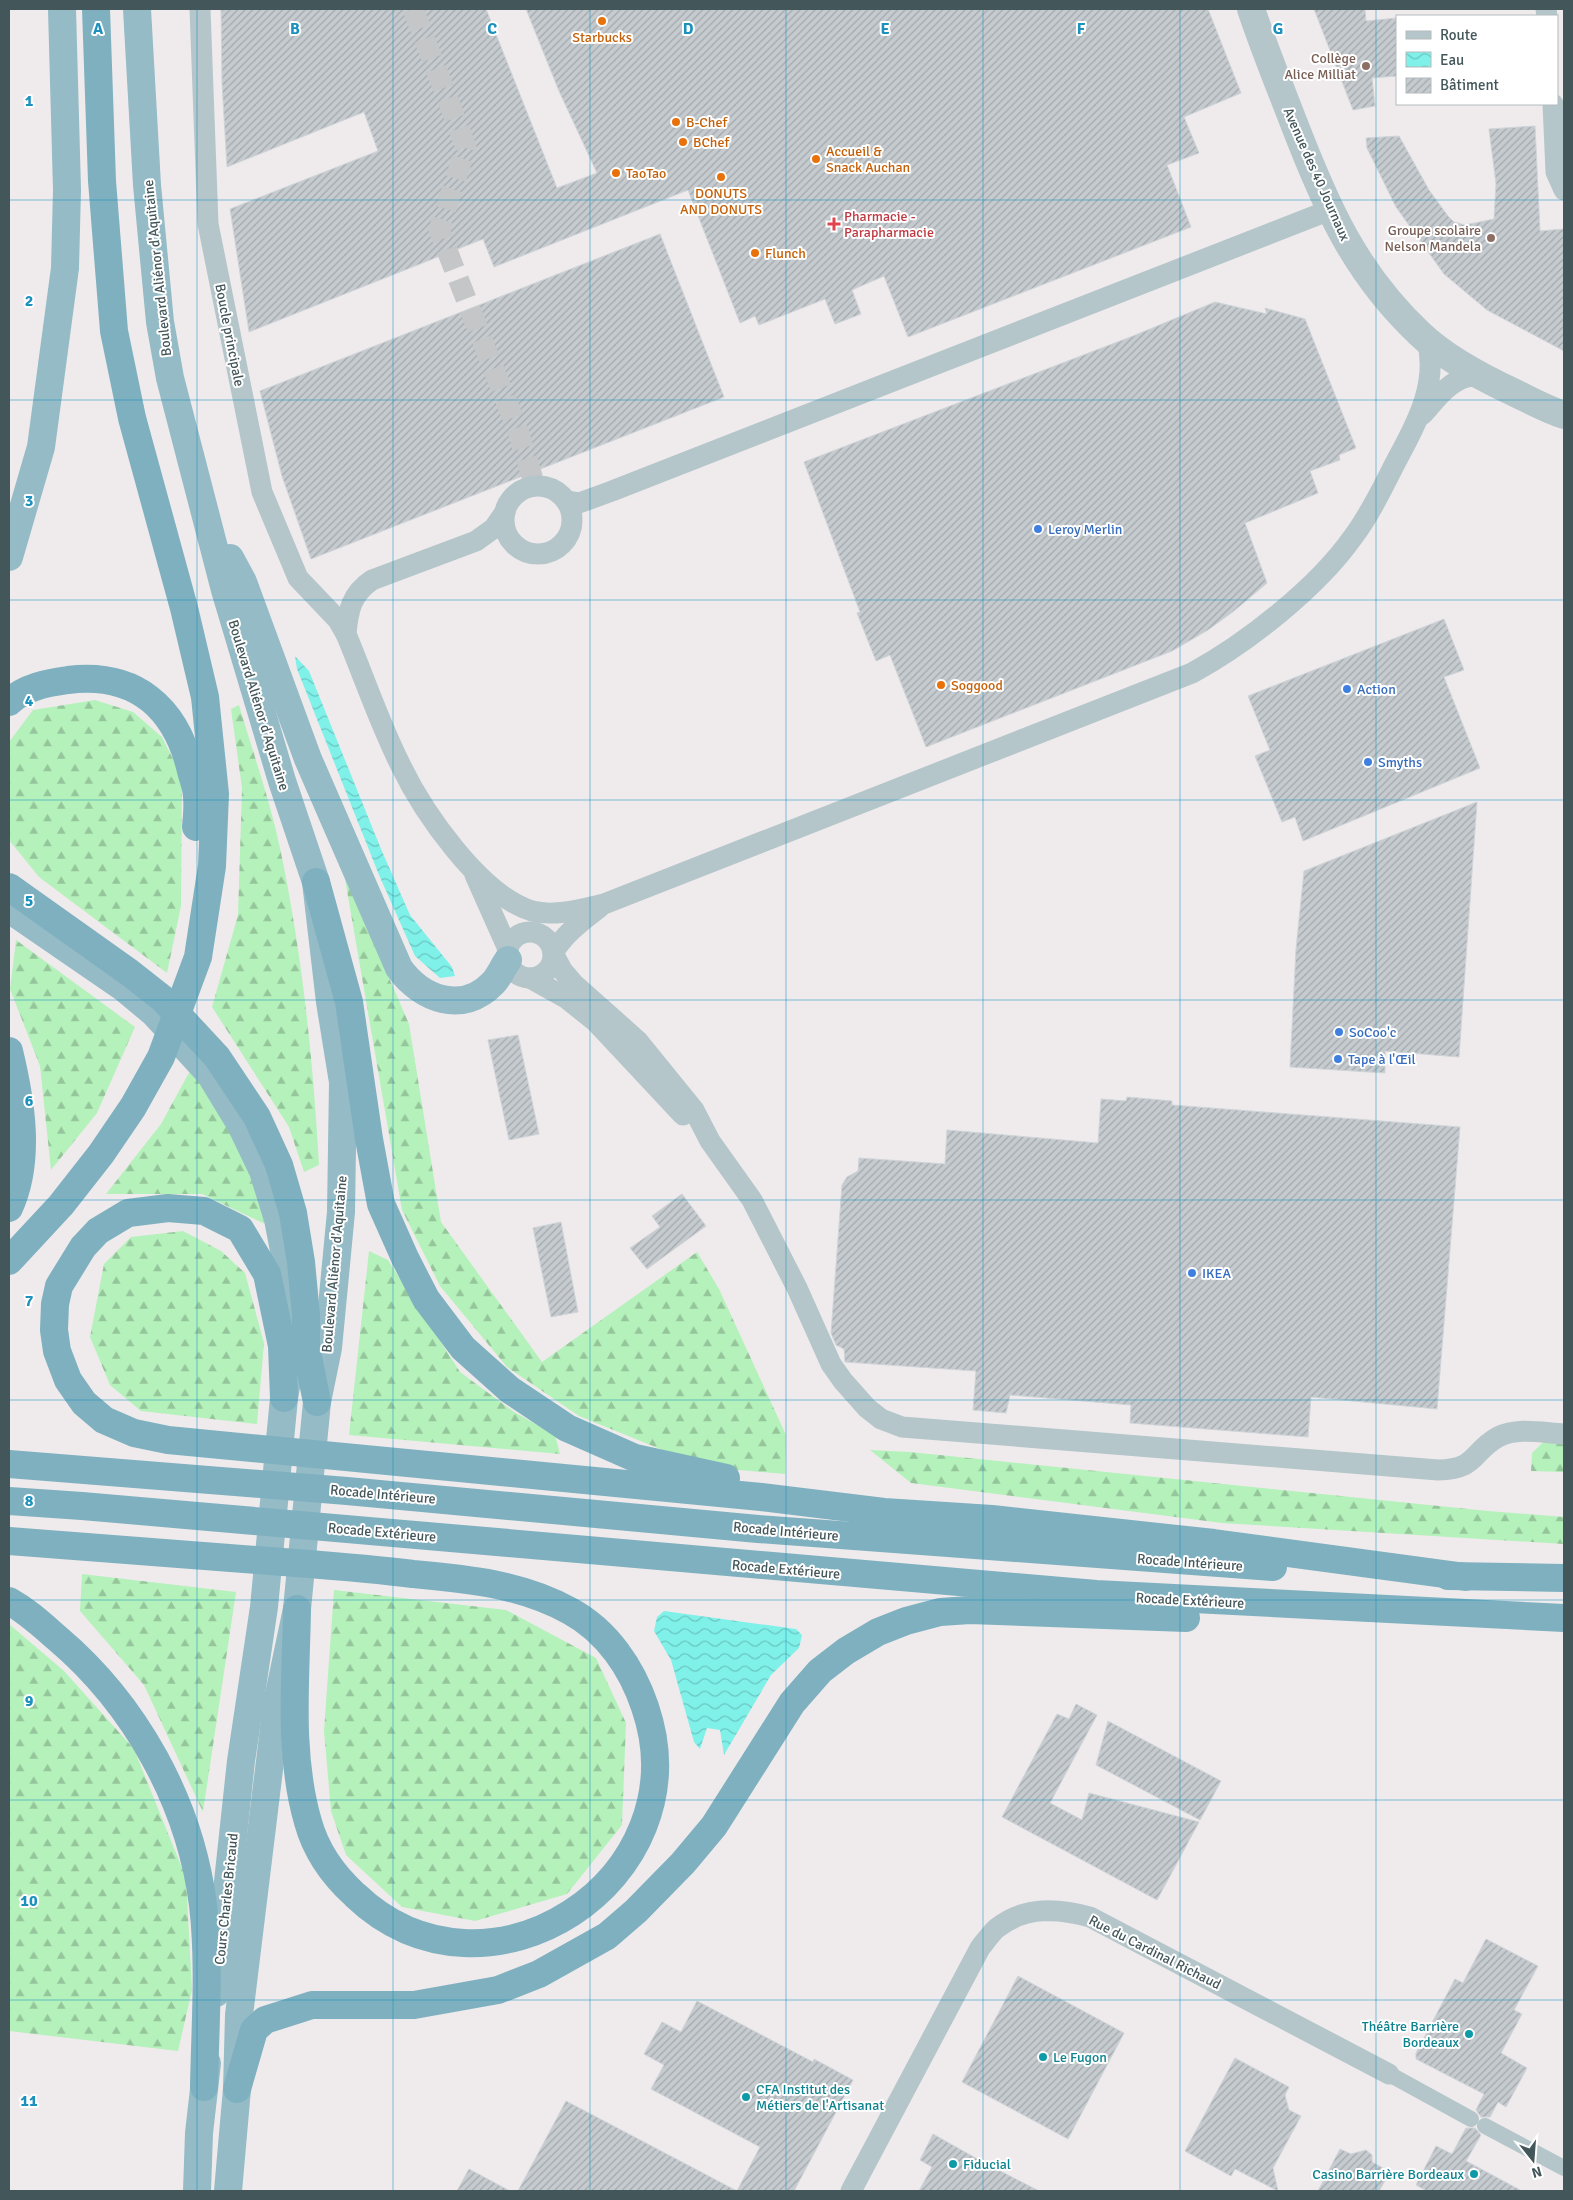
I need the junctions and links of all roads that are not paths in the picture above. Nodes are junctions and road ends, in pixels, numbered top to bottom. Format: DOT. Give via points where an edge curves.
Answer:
graph roads {
  1 [pos="62,9"];
  2 [pos="96,9"];
  3 [pos="137,9"];
  4 [pos="200,9"];
  5 [pos="1251,9"];
  6 [pos="1553,105"];
  7 [pos="1564,190"];
  8 [pos="1330,210"];
  9 [pos="1427,340"];
  10 [pos="1483,376"];
  11 [pos="1564,415"];
  12 [pos="1420,417"];
  13 [pos="566,501"];
  14 [pos="203,503"];
  15 [pos="505,512"];
  16 [pos="9,557"];
  17 [pos="346,634"];
  18 [pos="9,702"];
  19 [pos="472,870"];
  20 [pos="316,882"];
  21 [pos="9,887"];
  22 [pos="604,904"];
  23 [pos="9,909"];
  24 [pos="553,953"];
  25 [pos="508,954"];
  26 [pos="198,957"];
  27 [pos="530,978"];
  28 [pos="127,980"];
  29 [pos="9,1051"];
  30 [pos="214,1065"];
  31 [pos="710,1141"];
  32 [pos="9,1208"];
  33 [pos="9,1261"];
  34 [pos="284,1398"];
  35 [pos="317,1402"];
  36 [pos="1564,1434"];
  37 [pos="9,1464"];
  38 [pos="9,1501"];
  39 [pos="992,1519"];
  40 [pos="9,1541"];
  41 [pos="1466,1577"];
  42 [pos="1564,1578"];
  43 [pos="9,1602"];
  44 [pos="297,1609"];
  45 [pos="1461,1614"];
  46 [pos="1564,1618"];
  47 [pos="1389,2074"];
  48 [pos="204,2087"];
  49 [pos="237,2089"];
  50 [pos="199,2134"];
  51 [pos="1564,2168"];
  52 [pos="187,2191"];
  53 [pos="197,2191"];
  54 [pos="228,2191"];
  55 [pos="852,2191"];
  1 -- 16 [label="highway" via="65,268 41,447"];
  2 -- 26 [label="highway" via="102,181 114,331 132,418 205,697 212,754 215,794 212,866"];
  3 -- 14 [label="highway, Boulevard Aliénor d'Aquitaine" via="147,185 160,322 170,378"];
  4 -- 17 [label="street, Boucle principale" via="208,224 262,492 298,578"];
  5 -- 8 [label="street, Avenue des 40 Journaux"];
  6 -- 7 [label="street" via="1556,172"];
  8 -- 9 [label="street, Avenue des 40 Journaux" via="1368,277"];
  8 -- 13 [label="street" via="612,492 579,503"];
  9 -- 10 [label="street, Avenue des 40 Journaux"];
  9 -- 12 [label="street" via="1429,381"];
  10 -- 11 [label="street, Avenue des 40 Journaux"];
  10 -- 12 [label="street" via="1461,379"];
  12 -- 22 [label="street" via="1362,524 1335,560 1269,620 1207,665"];
  13 -- 15 [label="street" via="554,490 535,486 516,494"];
  13 -- 15 [label="street" via="572,519 567,538 551,551 540,554 528,553 510,540 504,526"];
  14 -- 20 [label="highway, Boulevard Aliénor d'Aquitaine" via="225,590"];
  14 -- 25 [label="highway" via="243,582 308,759 399,968 409,982 424,992 440,1000 460,1000 477,995 493,983"];
  15 -- 17 [label="street" via="494,528 476,542 372,580 361,588 351,605"];
  17 -- 19 [label="street, Boucle principale" via="400,765 431,817"];
  18 -- 26 [label="highway" via="42,684 87,678 123,684 158,704 178,730 197,796"];
  19 -- 22 [label="street" via="514,903 534,911 568,912"];
  19 -- 25 [label="street"];
  20 -- 35 [label="highway, Boulevard Aliénor d'Aquitaine" via="342,1082 341,1212 328,1348"];
  20 -- 39 [label="highway" via="349,1002 380,1204 426,1299 463,1348 510,1390 567,1428 635,1458 708,1475"];
  21 -- 28 [label="highway"];
  22 -- 24 [label="street" via="571,929"];
  23 -- 28 [label="highway"];
  24 -- 25 [label="street" via="546,939 524,933"];
  24 -- 27 [label="street" via="549,968"];
  24 -- 31 [label="street" via="574,984 638,1042 668,1076 694,1110"];
  25 -- 27 [label="street" via="516,973"];
  26 -- 33 [label="highway" via="161,1057 133,1107 67,1197"];
  27 -- 31 [label="street" via="566,998 596,1022"];
  28 -- 30 [label="highway" via="163,999"];
  29 -- 32 [label="highway" via="21,1120 21,1157"];
  30 -- 34 [label="highway, Cours Charles Bricaud" via="263,1171 278,1219 292,1317 293,1347"];
  30 -- 35 [label="highway" via="257,1116 279,1165 301,1262 306,1347"];
  31 -- 36 [label="street" via="752,1200 835,1370 867,1408 881,1419 902,1427 1438,1470 1464,1466 1497,1438 1510,1433"];
  34 -- 39 [label="highway" via="282,1346 267,1274 240,1229 204,1212 168,1208 128,1213 98,1231 83,1247 59,1286 54,1330 57,1350 68,1380 84,1403 104,1420 134,1433 168,1440 349,1459 751,1496 884,1512"];
  34 -- 48 [label="highway, Cours Charles Bricaud" via="264,1607 242,1761"];
  35 -- 44 [label="highway, Boulevard Aliénor d'Aquitaine"];
  37 -- 41 [label="highway, Rocade Intérieure" via="806,1533 1211,1564"];
  38 -- 45 [label="highway, Rocade Extérieure" via="1096,1594"];
  39 -- 41 [label="highway" via="1214,1543"];
  40 -- 44 [label="highway" via="344,1566 477,1580 536,1595 574,1613 601,1634 624,1660 640,1689 650,1721 655,1755 653,1789 645,1824 628,1857 611,1880 586,1904 558,1922 526,1936 493,1942 458,1942 427,1936 395,1925 365,1905 340,1882 321,1856 308,1824 296,1756"];
  41 -- 42 [label="highway, Rocade Intérieure"];
  43 -- 48 [label="highway" via="25,1610 66,1645 106,1685 141,1733 168,1782 189,1843 202,1904 205,1936"];
  44 -- 49 [label="highway, Boulevard Aliénor d'Aquitaine" via="277,1704 239,2015"];
  45 -- 46 [label="highway, Rocade Extérieure"];
  45 -- 49 [label="highway" via="1206,1618 970,1610 940,1612 906,1621 862,1642 820,1671 792,1704 714,1826 636,1911 607,1936 539,1974 498,1990 414,2005 312,2005 265,2020 254,2030"];
  47 -- 51 [label="street"];
  47 -- 55 [label="street, Rue du Cardinal Richaud" via="1090,1917 1054,1909 1040,1910 1016,1916 996,1928 980,1948"];
  48 -- 50 [label="highway, Cours Charles Bricaud"];
  49 -- 54 [label="highway"];
  50 -- 52 [label="highway"];
  50 -- 53 [label="highway, Cours Charles Bricaud"];
}
